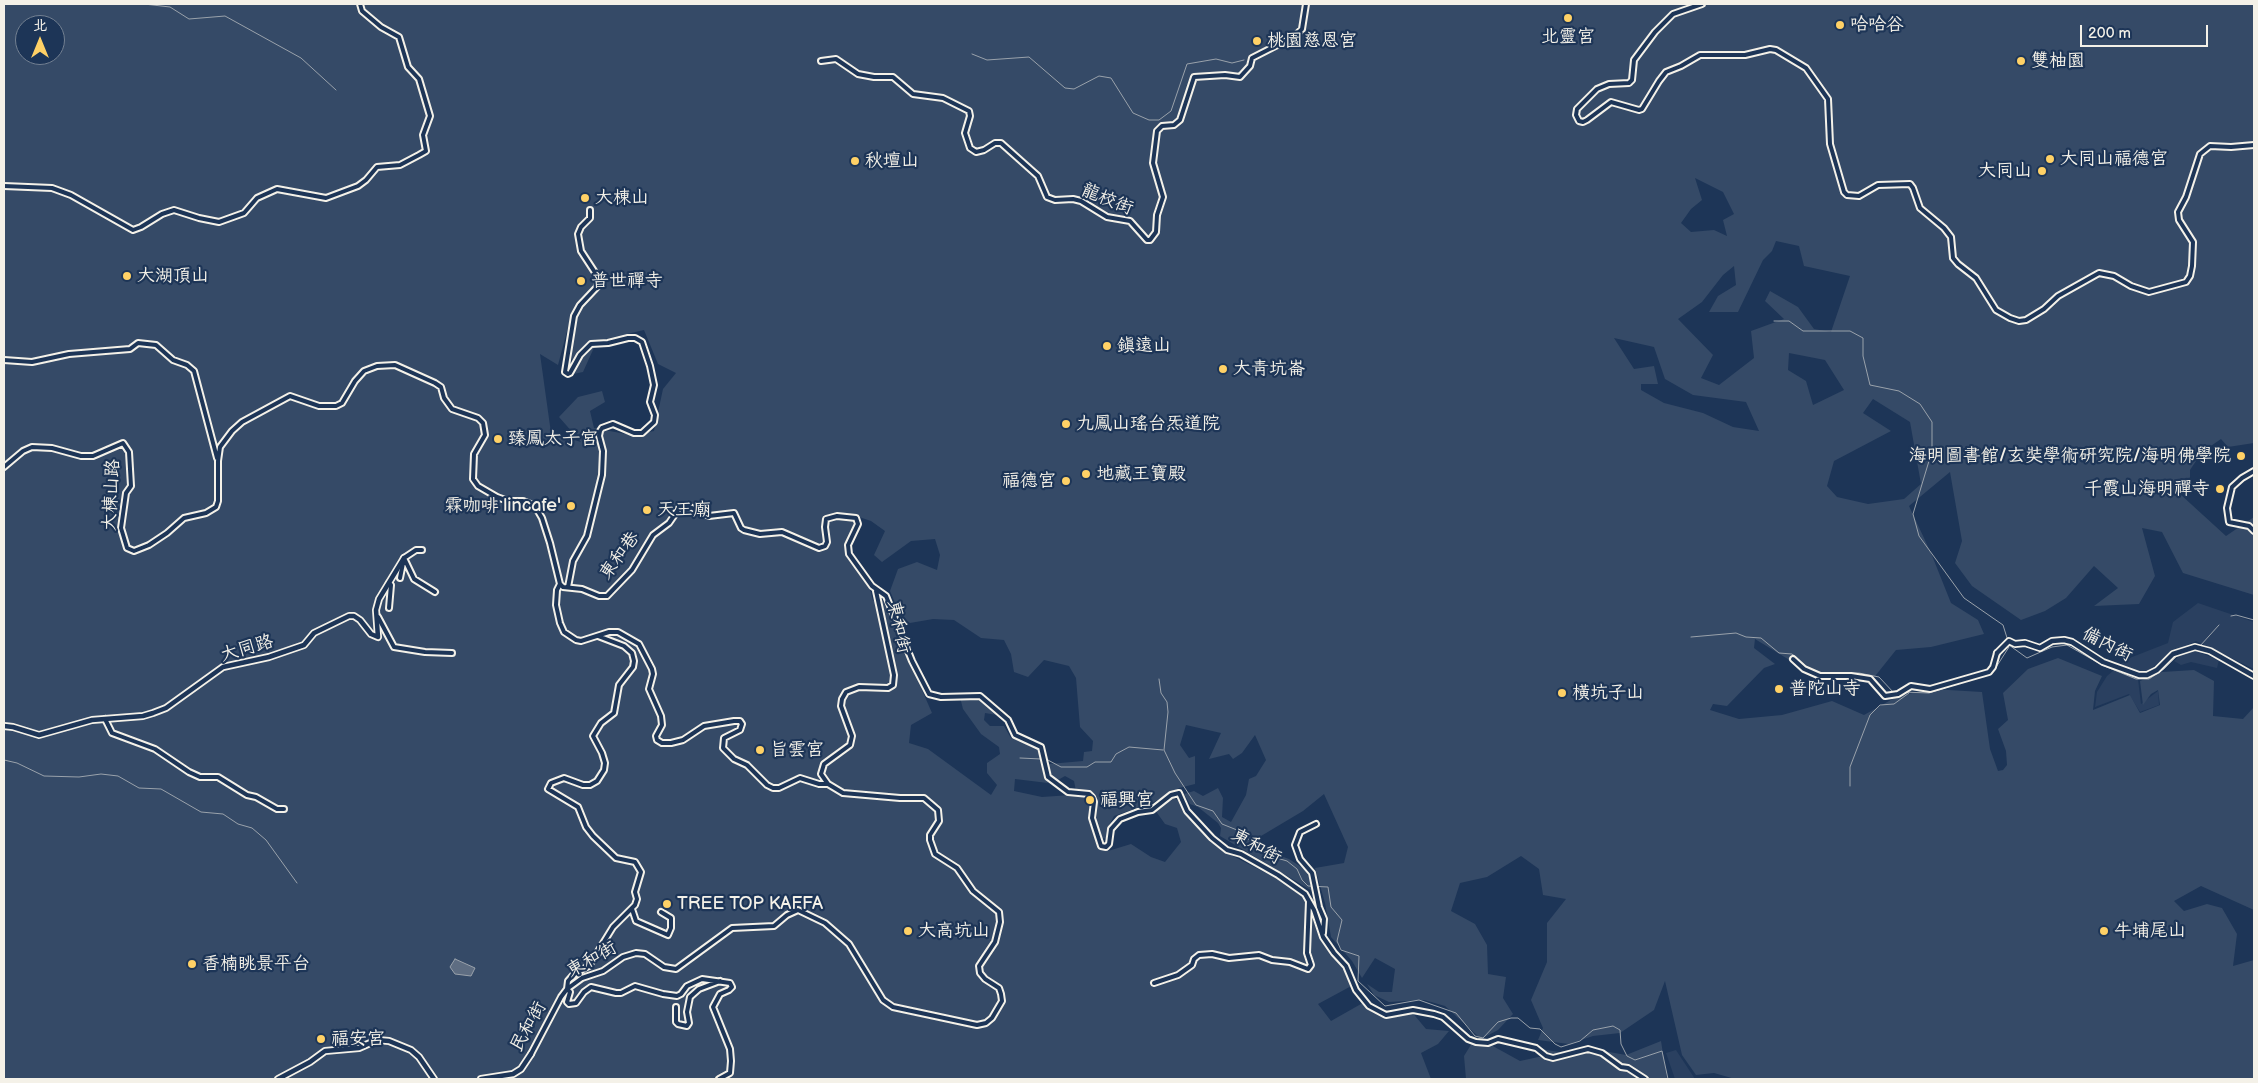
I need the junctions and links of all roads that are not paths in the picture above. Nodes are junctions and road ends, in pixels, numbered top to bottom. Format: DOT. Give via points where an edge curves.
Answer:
graph roads {
  1 [pos="360,4"];
  2 [pos="1306,4"];
  3 [pos="1702,4"];
  4 [pos="821,61"];
  5 [pos="2254,145"];
  6 [pos="4,186"];
  7 [pos="590,210"];
  8 [pos="4,360"];
  9 [pos="218,461"];
  10 [pos="4,467"];
  11 [pos="2254,471"];
  12 [pos="2254,530"];
  13 [pos="422,550"];
  14 [pos="404,558"];
  15 [pos="400,578"];
  16 [pos="389,583"];
  17 [pos="560,584"];
  18 [pos="568,587"];
  19 [pos="876,590"];
  20 [pos="435,592"];
  21 [pos="390,608"];
  22 [pos="377,615"];
  23 [pos="598,636"];
  24 [pos="452,653"];
  25 [pos="1997,653"];
  26 [pos="1793,659"];
  27 [pos="2254,676"];
  28 [pos="105,719"];
  29 [pos="4,726"];
  30 [pos="828,784"];
  31 [pos="284,809"];
  32 [pos="1316,824"];
  33 [pos="1309,899"];
  34 [pos="632,909"];
  35 [pos="661,912"];
  36 [pos="1323,934"];
  37 [pos="721,980"];
  38 [pos="1154,983"];
  39 [pos="567,989"];
  40 [pos="676,1007"];
  41 [pos="531,1054"];
  42 [pos="278,1079"];
  43 [pos="434,1079"];
  44 [pos="481,1079"];
  45 [pos="719,1079"];
  46 [pos="1645,1079"];
  1 -- 6 [label="street" via="362,11 399,37 408,67 419,79 430,116 423,135 426,151 400,165 377,167 358,186 326,198 277,189 257,198 244,213 219,222 174,210 133,230 71,195 52,188"];
  2 -- 4 [label="street, 龍校街" via="1302,29 1295,36 1252,58 1250,66 1240,77 1194,77 1180,120 1157,131 1153,163 1163,197 1156,232 1150,240 1130,221 1107,217 1081,201 1047,197 1038,176 1000,143 976,152 970,148 965,133 969,111 943,98 912,94 893,77 858,74 836,59"];
  3 -- 5 [label="street" via="1673,14 1634,60 1632,80 1597,89 1578,109 1579,121 1587,120 1611,102 1642,109 1666,72 1700,55 1745,55 1776,50 1801,63 1828,100 1830,144 1844,192 1859,196 1878,185 1910,184 1920,208 1951,237 1953,258 1976,278 1996,310 2020,321 2098,273 2114,276 2150,292 2186,282 2192,266 2193,242 2179,220 2178,212 2200,154 2210,146"];
  7 -- 18 [label="street" via="590,218 578,234 581,251 598,282 597,288 574,316 566,372 570,373 591,344 635,338 642,342 650,366 654,385 650,402 655,415 654,422 642,433 613,424 600,431 602,475 587,536 573,561"];
  8 -- 9 [label="street" via="32,362 70,354 130,349 138,343 156,344 173,360 194,371"];
  9 -- 10 [label="street, 大棟山路" via="216,507 184,518 167,534 134,551 127,548 121,528 126,493 131,486 129,452 123,443 93,456 32,447"];
  9 -- 17 [label="street, 大棟山路" via="222,443 252,416 290,396 320,406 336,406 342,403 364,371 395,365 435,383 441,387 452,408 483,423 485,435 474,454 473,479 478,486 497,497 536,506"];
  11 -- 12 [label="street" via="2232,487 2227,508 2229,522"];
  13 -- 14 [label="street"];
  14 -- 15 [label="street"];
  14 -- 16 [label="street, 大同路"];
  14 -- 20 [label="street" via="414,579"];
  16 -- 21 [label="street"];
  16 -- 22 [label="street, 大同路" via="379,599"];
  17 -- 18 [label="street"];
  17 -- 23 [label="street" via="556,590 556,605 564,632 581,641"];
  18 -- 19 [label="street, 東和巷" via="604,598 632,570 652,535 669,523 678,508 686,506 709,516 734,513 744,530 760,534 782,532 819,548 827,542 826,519 837,516 856,518 858,524 848,545 849,554"];
  19 -- 30 [label="street, 東和街" via="895,679 891,687 859,687 846,692 842,698 841,706 852,736 846,750 824,764 821,774"];
  19 -- 33 [label="street, 東和街" via="886,596 912,661 930,694 942,697 980,696 1005,715 1015,735 1042,747 1048,777 1068,792 1092,797 1092,818 1101,846 1109,844 1110,828 1120,819 1152,810 1171,795 1178,794 1187,811 1212,838 1227,850 1241,854 1278,875"];
  22 -- 24 [label="street" via="394,647"];
  22 -- 28 [label="street, 大同路" via="378,637 371,634 360,620 349,616 314,633 304,644 269,658 223,667 166,708 143,716"];
  23 -- 30 [label="street" via="618,632 639,644 652,669 650,689 661,716 662,726 657,740 671,743 683,740 704,726 740,722 740,730 724,738 723,748 767,785 779,788 800,778"];
  23 -- 34 [label="street" via="624,646 634,660 633,667 619,685 614,713 601,723 593,736 602,753 604,770 590,785 564,778 552,783 548,789 578,807 586,827 616,858 639,866 637,899"];
  25 -- 26 [label="street, 備內街" via="1989,672 1930,689 1911,686 1898,694 1885,696 1875,683 1863,677 1820,676 1804,669"];
  25 -- 27 [label="street, 備內街" via="2007,642 2040,648 2055,640 2072,642 2103,662 2139,675 2152,673 2173,654 2198,647"];
  28 -- 29 [label="street, 大同路" via="39,735"];
  28 -- 31 [label="street" via="112,734 155,749 200,777 218,777 247,795"];
  30 -- 39 [label="street, 東和街" via="843,793 924,798 938,810 939,821 930,835 935,854 957,868 973,891 1000,912 995,942 980,966 980,973 999,988 1002,1001 986,1023 958,1022 893,1007 883,1000 849,944 825,923 798,910 774,926 732,928 676,969 664,967 642,953 630,954"];
  32 -- 36 [label="street" via="1300,832 1295,845 1300,859 1312,873 1324,919"];
  33 -- 36 [label="street"];
  33 -- 38 [label="street" via="1307,953 1311,966 1308,969 1260,955 1229,958 1199,955 1178,975"];
  34 -- 35 [label="street" via="636,922 668,935 671,918"];
  34 -- 39 [label="street, 民和街" via="613,926 589,966 568,981"];
  36 -- 46 [label="street" via="1346,966 1362,1000 1378,1012 1386,1015 1413,1010 1434,1014 1476,1042 1488,1043 1498,1039 1536,1048 1553,1058 1588,1049 1602,1053"];
  37 -- 39 [label="street" via="693,982 677,996 635,986 616,994 590,987 581,999 572,1004 567,1002 570,992"];
  37 -- 40 [label="street" via="699,989 690,997 687,1026 676,1022"];
  37 -- 45 [label="street" via="732,986 720,994 713,1011 730,1049 732,1068 730,1073"];
  39 -- 41 [label="street, 民和街"];
  41 -- 44 [label="street, 民和街" via="521,1069 513,1074"];
  42 -- 43 [label="street" via="325,1051 358,1048 376,1040 389,1041 411,1050"];
}
